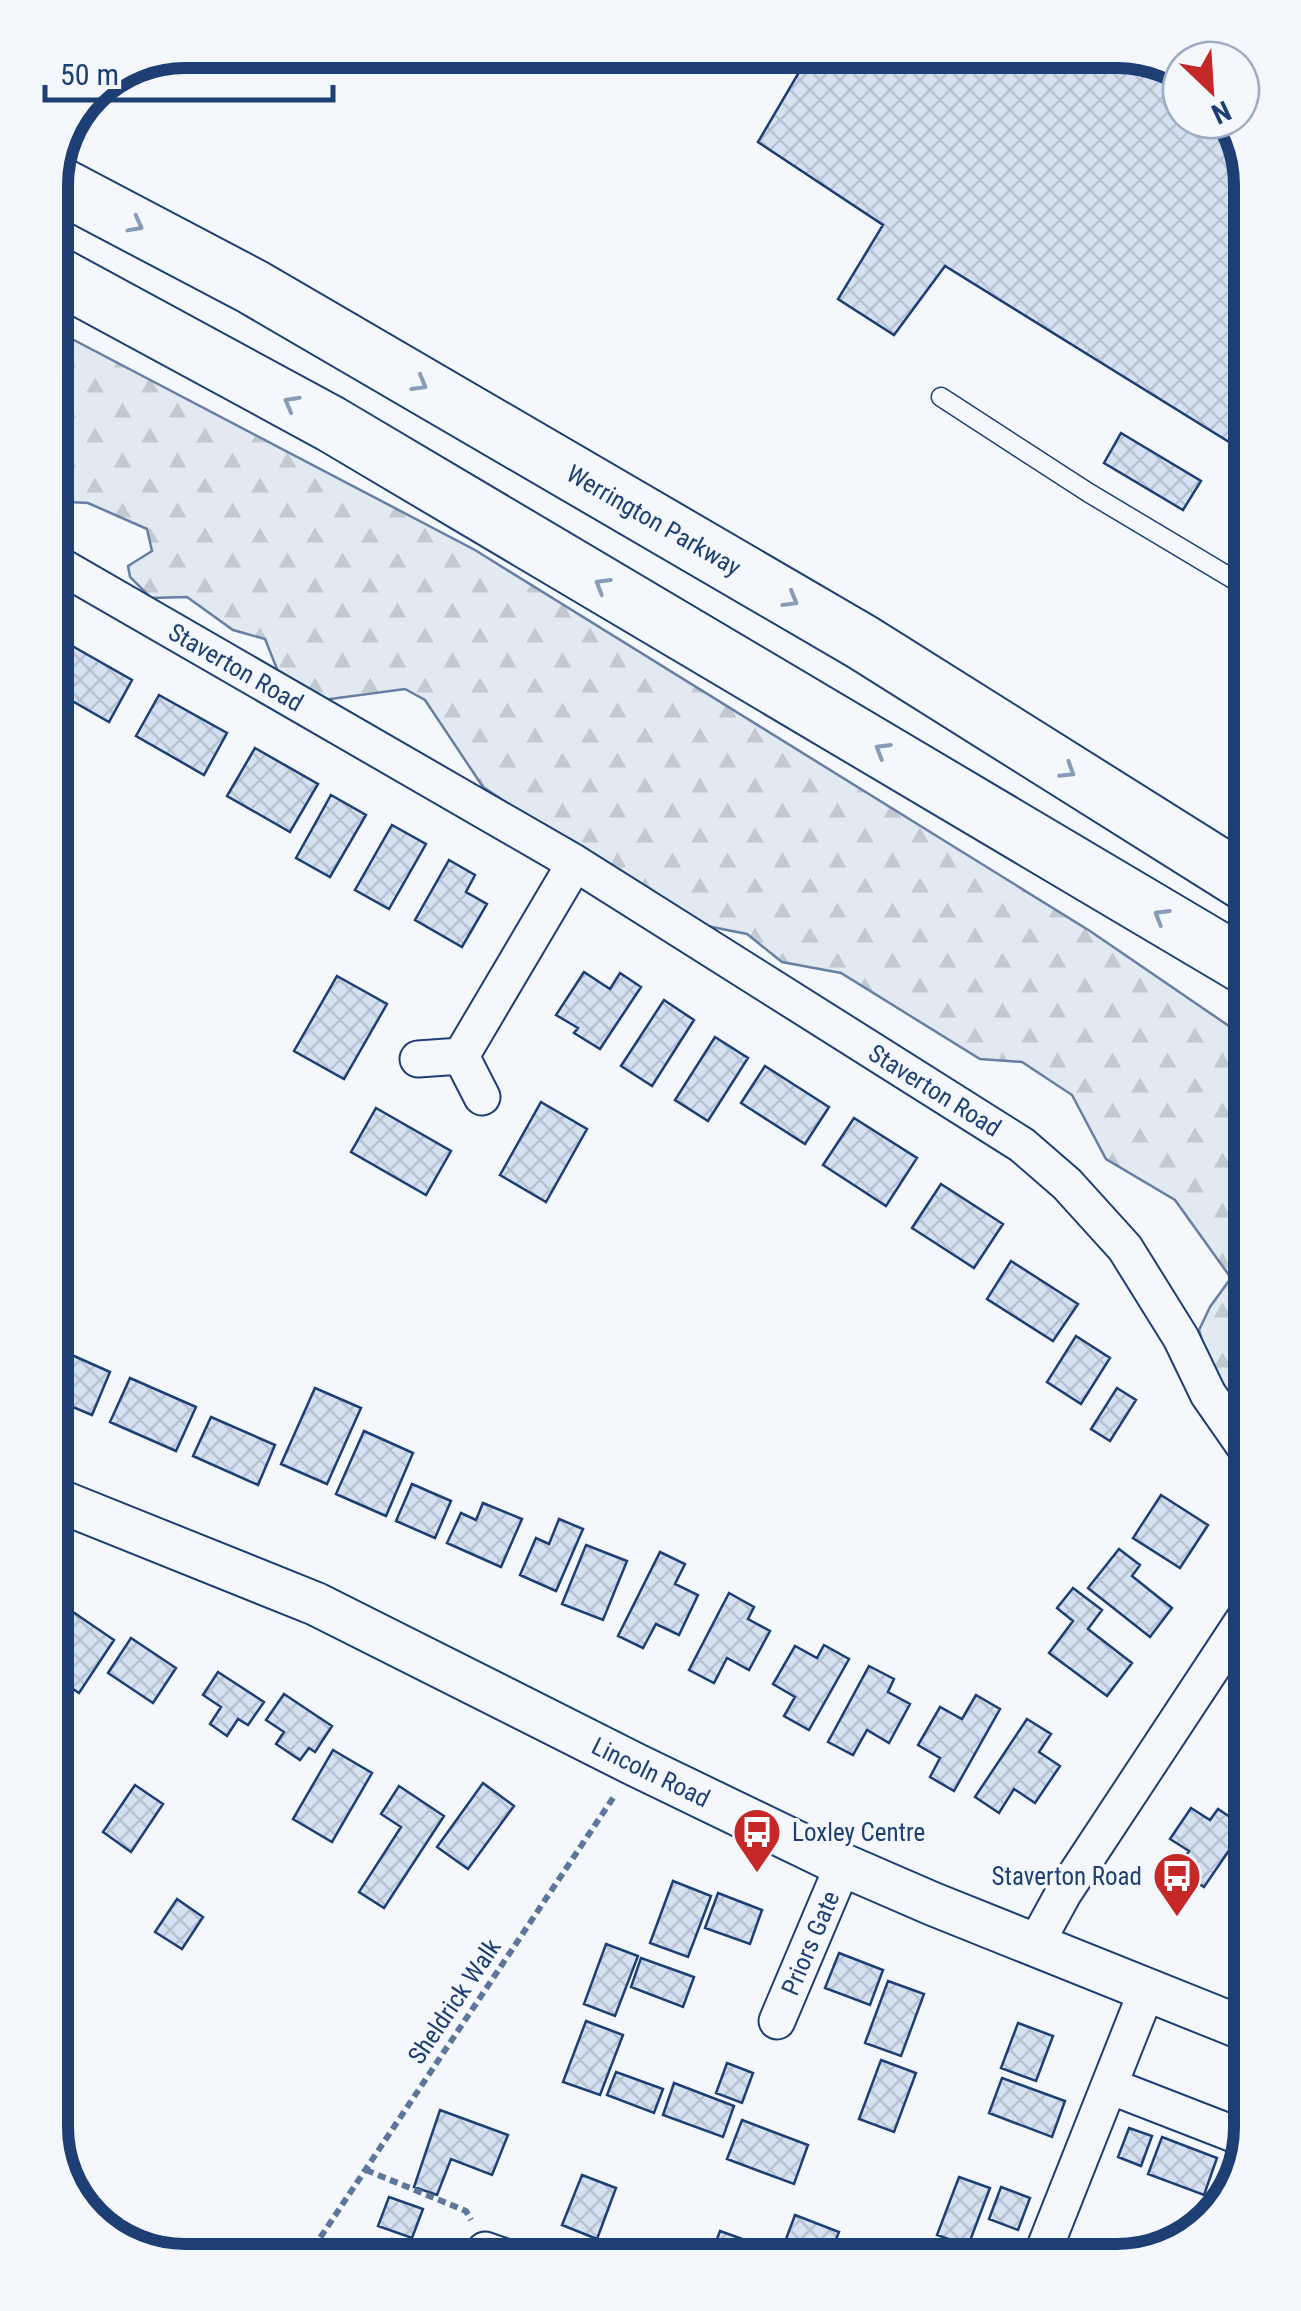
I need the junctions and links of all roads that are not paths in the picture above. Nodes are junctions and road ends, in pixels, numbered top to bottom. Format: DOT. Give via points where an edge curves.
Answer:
graph roads {
  1 [pos="68,189"];
  2 [pos="68,281"];
  3 [pos="941,397"];
  4 [pos="68,570"];
  5 [pos="1234,580"];
  6 [pos="575,863"];
  7 [pos="1234,876"];
  8 [pos="1234,959"];
  9 [pos="461,1056"];
  10 [pos="418,1059"];
  11 [pos="482,1097"];
  12 [pos="1234,1431"];
  13 [pos="68,1504"];
  14 [pos="1234,1634"];
  15 [pos="843,1865"];
  16 [pos="1035,1945"];
  17 [pos="1147,1990"];
  18 [pos="777,2021"];
  19 [pos="1234,2025"];
  20 [pos="1110,2086"];
  21 [pos="1234,2134"];
  22 [pos="1045,2244"];
  1 -- 7 [label="highway, Werrington Parkway, one-way" via="253,287 862,642"];
  8 -- 2 [label="highway, one-way" via="348,434"];
  3 -- 5 [label="lane"];
  4 -- 6 [label="street, Staverton Road"];
  6 -- 9 [label="street"];
  6 -- 12 [label="street, Staverton Road" via="1022,1145 1125,1248"];
  9 -- 10 [label="street"];
  9 -- 11 [label="street"];
  13 -- 15 [label="street, Lincoln Road" via="316,1604"];
  14 -- 16 [label="street"];
  15 -- 16 [label="street, Lincoln Road"];
  15 -- 18 [label="street, Priors Gate"];
  16 -- 17 [label="street, Lincoln Road"];
  17 -- 19 [label="street, Lincoln Road"];
  17 -- 20 [label="street"];
  20 -- 21 [label="street"];
  20 -- 22 [label="street"];
}
